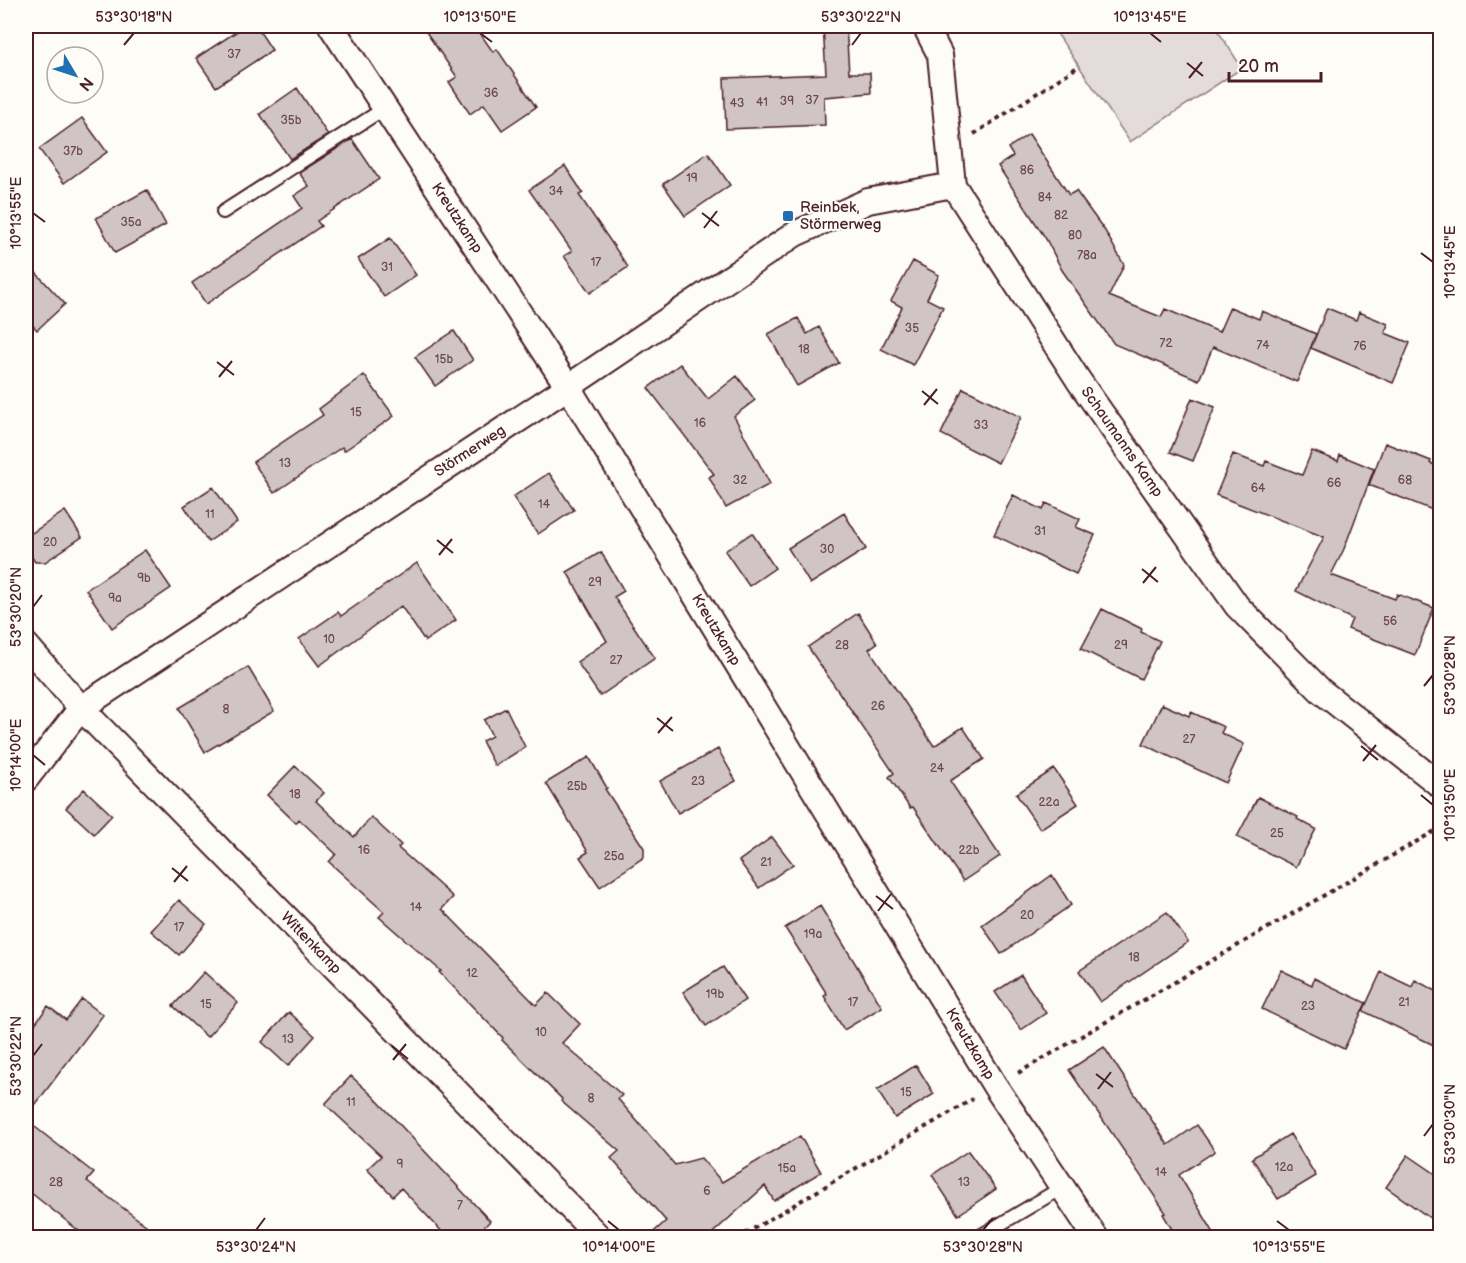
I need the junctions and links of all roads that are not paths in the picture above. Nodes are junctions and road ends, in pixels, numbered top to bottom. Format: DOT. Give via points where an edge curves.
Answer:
graph roads {
  1 [pos="331,26"];
  2 [pos="925,26"];
  3 [pos="385,108"];
  4 [pos="953,185"];
  5 [pos="223,212"];
  6 [pos="568,387"];
  7 [pos="26,645"];
  8 [pos="81,708"];
  9 [pos="26,779"];
  10 [pos="1440,785"];
  11 [pos="1062,1187"];
  12 [pos="600,1238"];
  13 [pos="977,1238"];
  14 [pos="1096,1238"];
  1 -- 3 [label="street, Kreutzkamp"];
  2 -- 4 [label="street, Schaumanns Kamp" via="940,55"];
  3 -- 5 [label="lane"];
  3 -- 6 [label="street, Kreutzkamp"];
  4 -- 6 [label="street, Störmerweg" via="868,201 795,234"];
  4 -- 10 [label="street, Schaumanns Kamp" via="1079,381 1237,606 1321,691"];
  6 -- 8 [label="street, Störmerweg"];
  6 -- 11 [label="street, Kreutzkamp" via="995,1086"];
  7 -- 8 [label="street, Wittenkamp"];
  8 -- 9 [label="street, Störmerweg"];
  8 -- 12 [label="street, Wittenkamp"];
  11 -- 13 [label="lane"];
  11 -- 14 [label="street, Kreutzkamp"];
}
